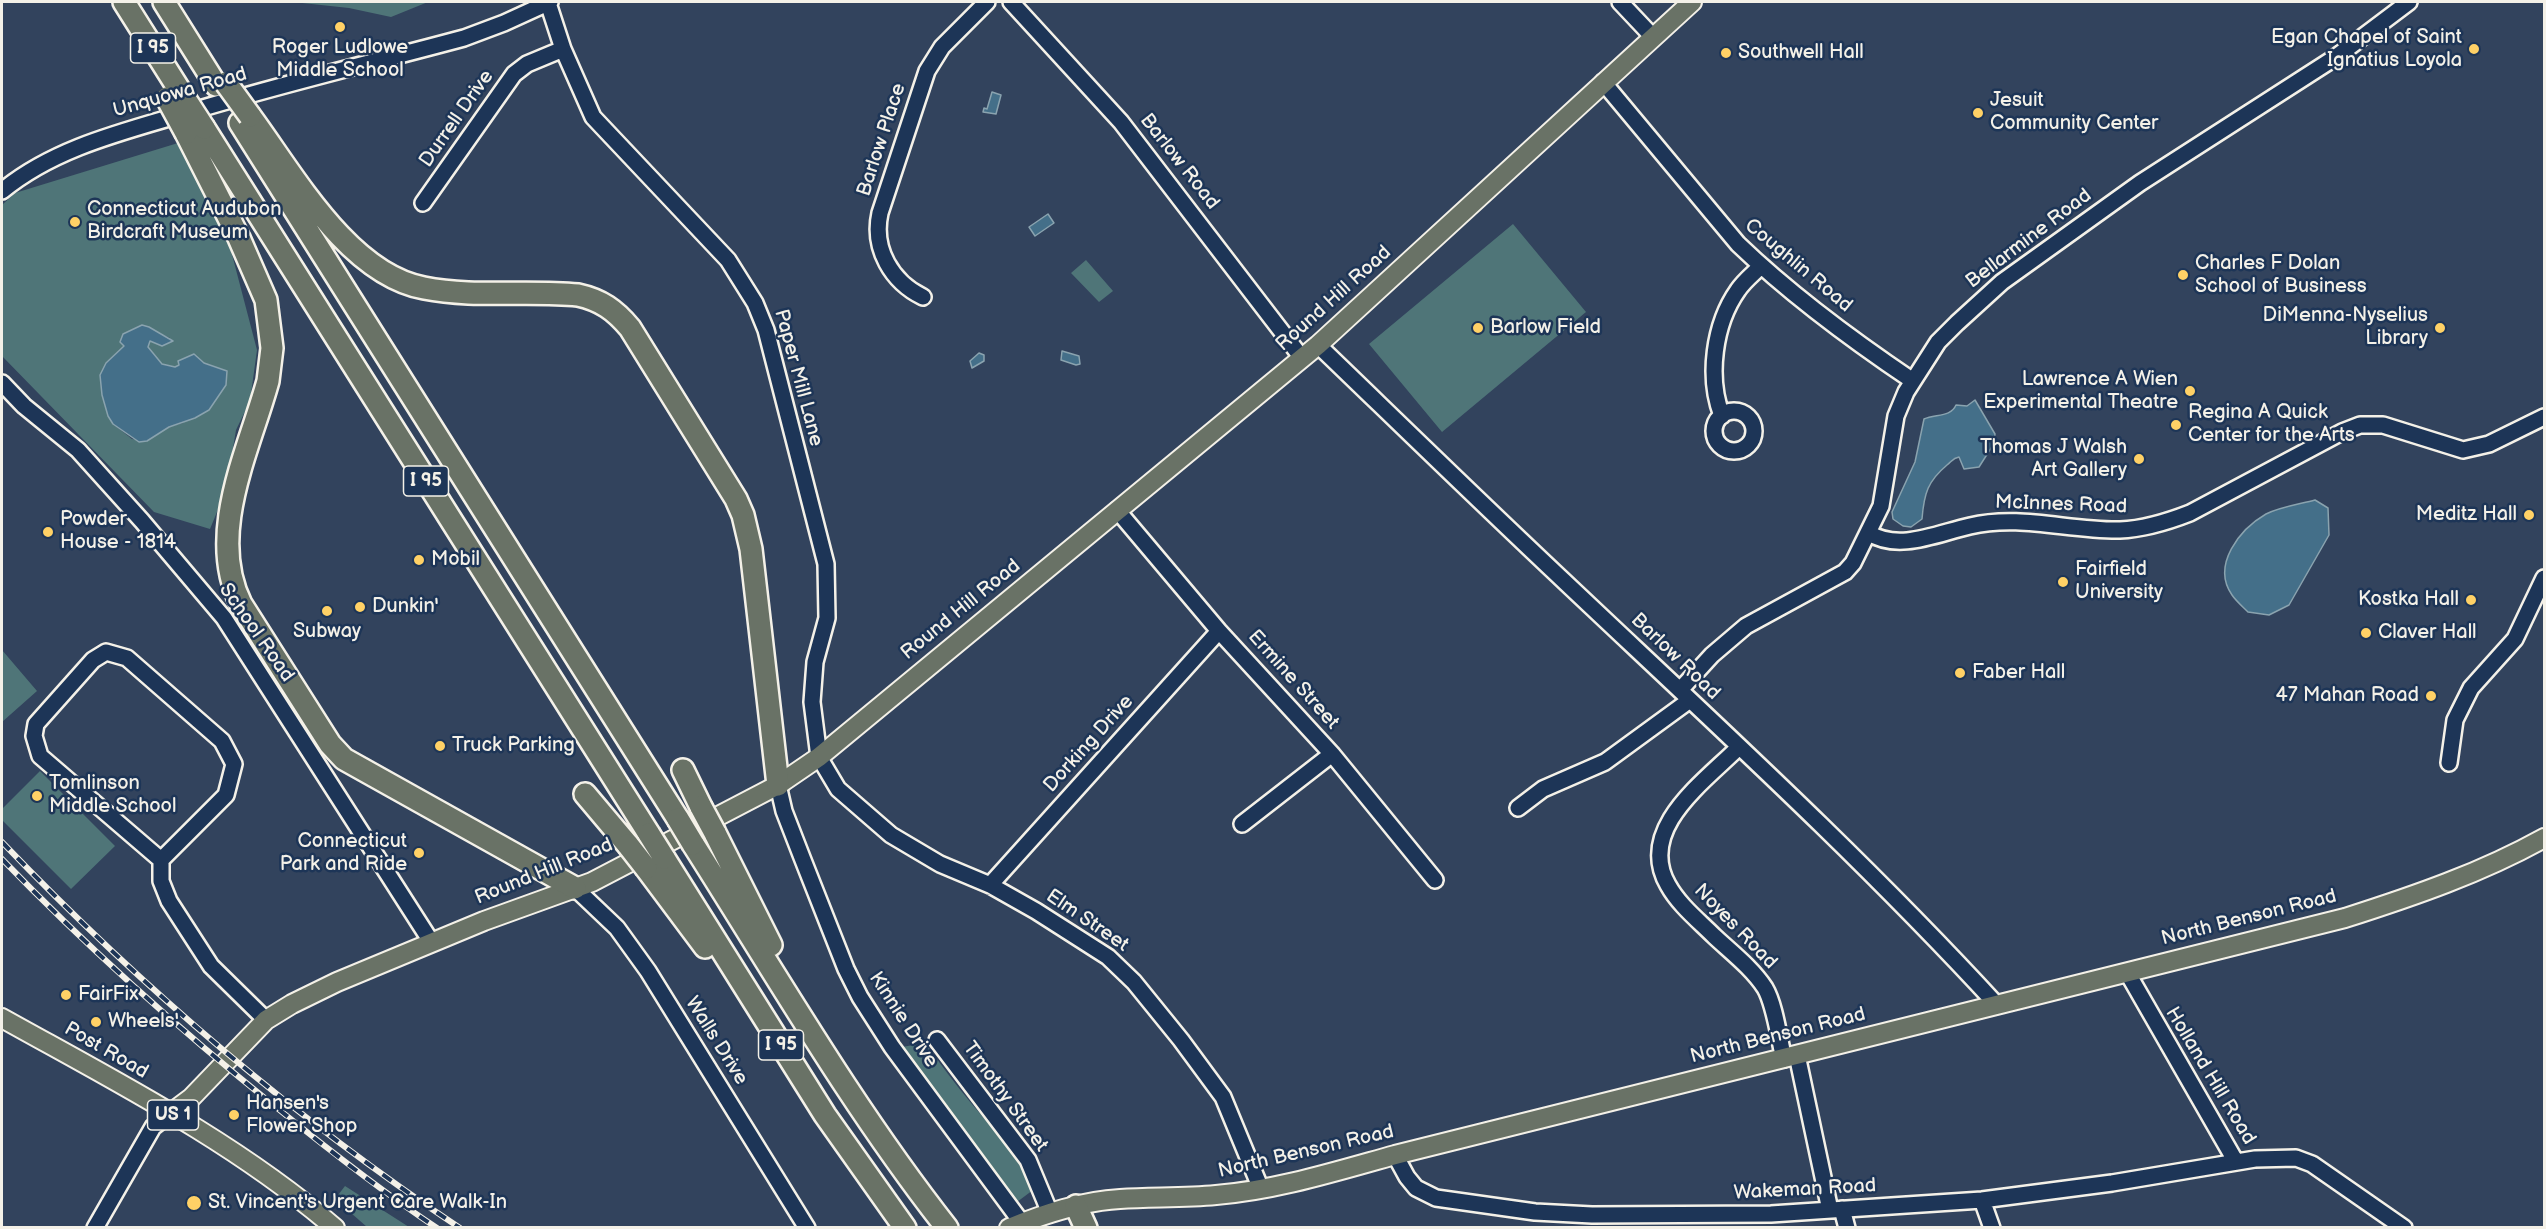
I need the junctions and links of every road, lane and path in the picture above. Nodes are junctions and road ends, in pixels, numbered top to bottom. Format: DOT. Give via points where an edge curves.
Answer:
graph roads {
  1 [pos="119,2"];
  2 [pos="124,2"];
  3 [pos="549,2"];
  4 [pos="987,2"];
  5 [pos="1011,2"];
  6 [pos="1620,2"];
  7 [pos="1692,2"];
  8 [pos="2409,2"];
  9 [pos="169,10"];
  10 [pos="1653,37"];
  11 [pos="563,49"];
  12 [pos="1603,82"];
  13 [pos="175,96"];
  14 [pos="244,117"];
  15 [pos="195,131"];
  16 [pos="2,191"];
  17 [pos="423,204"];
  18 [pos="1761,266"];
  19 [pos="923,297"];
  20 [pos="1318,345"];
  21 [pos="1302,358"];
  22 [pos="1913,381"];
  23 [pos="2,383"];
  24 [pos="1722,416"];
  25 [pos="2544,417"];
  26 [pos="1117,510"];
  27 [pos="1869,533"];
  28 [pos="2544,578"];
  29 [pos="1219,631"];
  30 [pos="1685,695"];
  31 [pos="1739,747"];
  32 [pos="1332,754"];
  33 [pos="819,757"];
  34 [pos="2449,763"];
  35 [pos="683,770"];
  36 [pos="778,785"];
  37 [pos="585,794"];
  38 [pos="1518,808"];
  39 [pos="1242,824"];
  40 [pos="2544,838"];
  41 [pos="161,860"];
  42 [pos="655,863"];
  43 [pos="1435,880"];
  44 [pos="990,885"];
  45 [pos="574,888"];
  46 [pos="432,943"];
  47 [pos="2127,972"];
  48 [pos="1997,1005"];
  49 [pos="2,1018"];
  50 [pos="266,1020"];
  51 [pos="937,1040"];
  52 [pos="1791,1057"];
  53 [pos="829,1058"];
  54 [pos="171,1113"];
  55 [pos="1395,1155"];
  56 [pos="2236,1162"];
  57 [pos="1261,1189"];
  58 [pos="1982,1200"];
  59 [pos="1076,1206"];
  60 [pos="1836,1210"];
  61 [pos="1050,1213"];
  62 [pos="1728,1222"];
  63 [pos="1015,1225"];
  64 [pos="95,1227"];
  65 [pos="335,1227"];
  66 [pos="807,1227"];
  67 [pos="905,1227"];
  68 [pos="946,1227"];
  69 [pos="1086,1227"];
  70 [pos="1847,1227"];
  71 [pos="1992,1227"];
  72 [pos="2404,1227"];
  1 -- 13 [label="highway"];
  2 -- 13 [label="highway, I 95"];
  3 -- 11 [label="street, Paper Mill Lane"];
  3 -- 16 [label="street, Unquowa Road" via="464,38 97,140 48,162"];
  4 -- 19 [label="street, Barlow Place" via="942,46 927,71 879,213 878,235 884,257 898,281"];
  5 -- 21 [label="street, Barlow Road" via="1121,122"];
  6 -- 10 [label="street"];
  7 -- 10 [label="main road, Round Hill Road"];
  8 -- 22 [label="street, Bellarmine Road" via="2336,57 2140,183 2002,282 1938,342"];
  9 -- 14 [label="highway, bridge"];
  10 -- 12 [label="main road, Round Hill Road"];
  11 -- 17 [label="street, Durrell Drive" via="514,74"];
  11 -- 33 [label="street, Paper Mill Lane" via="593,117 728,260 755,303 766,330 826,564 827,618 815,662 812,702"];
  12 -- 18 [label="street, Coughlin Road" via="1716,220"];
  12 -- 20 [label="main road, Round Hill Road"];
  13 -- 15 [label="highway, I 95, bridge"];
  14 -- 36 [label="highway" via="337,232 357,254 385,274 433,290 578,295 611,308 630,328 727,482 743,515 751,549"];
  14 -- 53 [label="highway, I 95, bridge"];
  15 -- 42 [label="highway, I 95, bridge" via="649,834"];
  15 -- 45 [label="highway" via="270,315 268,381 227,530 232,582 241,604 330,744 344,759"];
  18 -- 22 [label="street, Coughlin Road" via="1869,352"];
  18 -- 24 [label="street" via="1735,294 1719,331 1715,390"];
  20 -- 21 [label="main road, Round Hill Road"];
  20 -- 30 [label="street, Barlow Road"];
  21 -- 26 [label="main road, Round Hill Road"];
  22 -- 27 [label="street, Bellarmine Road" via="1896,416 1881,506"];
  23 -- 46 [label="street, School Road" via="78,450 224,618"];
  25 -- 27 [label="street, McInnes Road" via="2489,444 2463,450 2383,425 2360,425 2190,513 2136,529 1994,522 1890,542"];
  26 -- 29 [label="street, Ermine Street"];
  26 -- 33 [label="main road, Round Hill Road"];
  27 -- 30 [label="street, Bellarmine Road" via="1845,572 1746,626 1712,655"];
  28 -- 34 [label="street" via="2515,639 2471,688 2455,720"];
  29 -- 32 [label="street, Ermine Street"];
  29 -- 44 [label="street, Dorking Drive"];
  30 -- 31 [label="street, Barlow Road"];
  30 -- 38 [label="street, Bellarmine Road" via="1605,762 1543,789"];
  31 -- 48 [label="street, Barlow Road" via="1936,938"];
  31 -- 52 [label="street, Noyes Road" via="1672,813 1662,838 1660,862 1668,886 1685,909 1766,990"];
  32 -- 39 [label="street"];
  32 -- 43 [label="street, Ermine Street"];
  33 -- 36 [label="main road, Round Hill Road"];
  33 -- 44 [label="street, Elm Street" via="838,789 891,835 940,864"];
  35 -- 53 [label="highway, bridge"];
  36 -- 45 [label="main road, Round Hill Road"];
  36 -- 63 [label="street, Kinnie Drive" via="799,850 860,997"];
  37 -- 42 [label="highway, bridge" via="628,845"];
  40 -- 47 [label="main road, North Benson Road" via="2453,881 2373,909"];
  41 -- 41 [label="street" via="226,795 234,764 222,741 126,658 106,652 93,660 36,724 34,736 40,756"];
  41 -- 50 [label="street" via="161,880 169,901 199,948 211,966"];
  42 -- 67 [label="highway, I 95"];
  44 -- 57 [label="street, Elm Street" via="1108,957 1134,982 1223,1097"];
  45 -- 46 [label="main road, Round Hill Road"];
  45 -- 66 [label="street, Walls Drive" via="617,928 648,972"];
  46 -- 50 [label="main road, Round Hill Road" via="308,995"];
  47 -- 48 [label="main road, North Benson Road"];
  47 -- 56 [label="street, Holland Hill Road"];
  48 -- 52 [label="main road, North Benson Road"];
  49 -- 54 [label="main road, Post Road / US 1"];
  50 -- 54 [label="main road, Round Hill Road" via="191,1098"];
  51 -- 61 [label="street, Timothy Street" via="1028,1160"];
  52 -- 55 [label="main road, North Benson Road"];
  52 -- 60 [label="street, Noyes Road"];
  53 -- 68 [label="highway, I 95"];
  54 -- 64 [label="street" via="153,1127"];
  54 -- 65 [label="main road, Post Road / US 1" via="280,1185"];
  55 -- 57 [label="main road, North Benson Road"];
  55 -- 62 [label="street, Wakeman Road" via="1416,1188 1436,1198 1535,1212"];
  56 -- 58 [label="street, Wakeman Road"];
  56 -- 72 [label="street, Holland Hill Road" via="2296,1158 2312,1164"];
  57 -- 59 [label="main road, North Benson Road" via="1215,1196 1118,1199"];
  58 -- 60 [label="street, Wakeman Road"];
  58 -- 71 [label="street"];
  59 -- 61 [label="main road, North Benson Road"];
  59 -- 69 [label="highway"];
  60 -- 62 [label="street, Wakeman Road"];
  60 -- 70 [label="street, Noyes Road"];
  61 -- 63 [label="main road, North Benson Road"];
}
